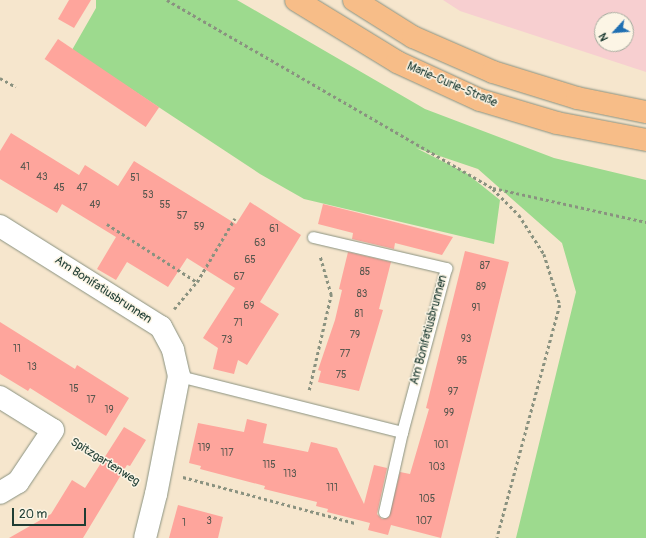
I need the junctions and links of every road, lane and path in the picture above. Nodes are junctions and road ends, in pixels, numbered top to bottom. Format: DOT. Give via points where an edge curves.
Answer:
graph roads {
  1 [pos="167,0"];
  2 [pos="296,0"];
  3 [pos="354,0"];
  4 [pos="0,78"];
  5 [pos="16,87"];
  6 [pos="646,112"];
  7 [pos="646,140"];
  8 [pos="492,188"];
  9 [pos="235,218"];
  10 [pos="646,222"];
  11 [pos="107,224"];
  12 [pos="0,226"];
  13 [pos="313,237"];
  14 [pos="197,282"];
  15 [pos="161,327"];
  16 [pos="179,376"];
  17 [pos="0,397"];
  18 [pos="304,408"];
  19 [pos="53,430"];
  20 [pos="402,432"];
  21 [pos="160,471"];
  22 [pos="0,493"];
  23 [pos="156,494"];
  24 [pos="384,512"];
  25 [pos="355,523"];
  26 [pos="144,538"];
  27 [pos="497,538"];
  1 -- 8 [label="path"];
  2 -- 7 [label="main road, Marie-Curie-Straße" via="397,62 480,100 557,123"];
  3 -- 6 [label="main road" via="413,36 493,72 577,98"];
  4 -- 5 [label="path"];
  8 -- 10 [label="path"];
  8 -- 27 [label="path" via="519,215 544,254 560,304"];
  9 -- 14 [label="path"];
  11 -- 14 [label="path"];
  12 -- 15 [label="street, Am Bonifatiusbrunnen"];
  13 -- 18 [label="path" via="331,295"];
  13 -- 20 [label="lane, Am Bonifatiusbrunnen" via="446,268"];
  14 -- 15 [label="path"];
  15 -- 16 [label="street, Am Bonifatiusbrunnen" via="172,350"];
  16 -- 18 [label="lane"];
  16 -- 21 [label="street, Am Bonifatiusbrunnen"];
  17 -- 19 [label="street"];
  18 -- 20 [label="lane"];
  19 -- 22 [label="street" via="18,482"];
  19 -- 23 [label="path, Spitzgartenweg"];
  20 -- 24 [label="lane, Am Bonifatiusbrunnen"];
  21 -- 23 [label="street, Am Bonifatiusbrunnen"];
  21 -- 25 [label="path"];
  23 -- 26 [label="street, Am Bonifatiusbrunnen"];
}
